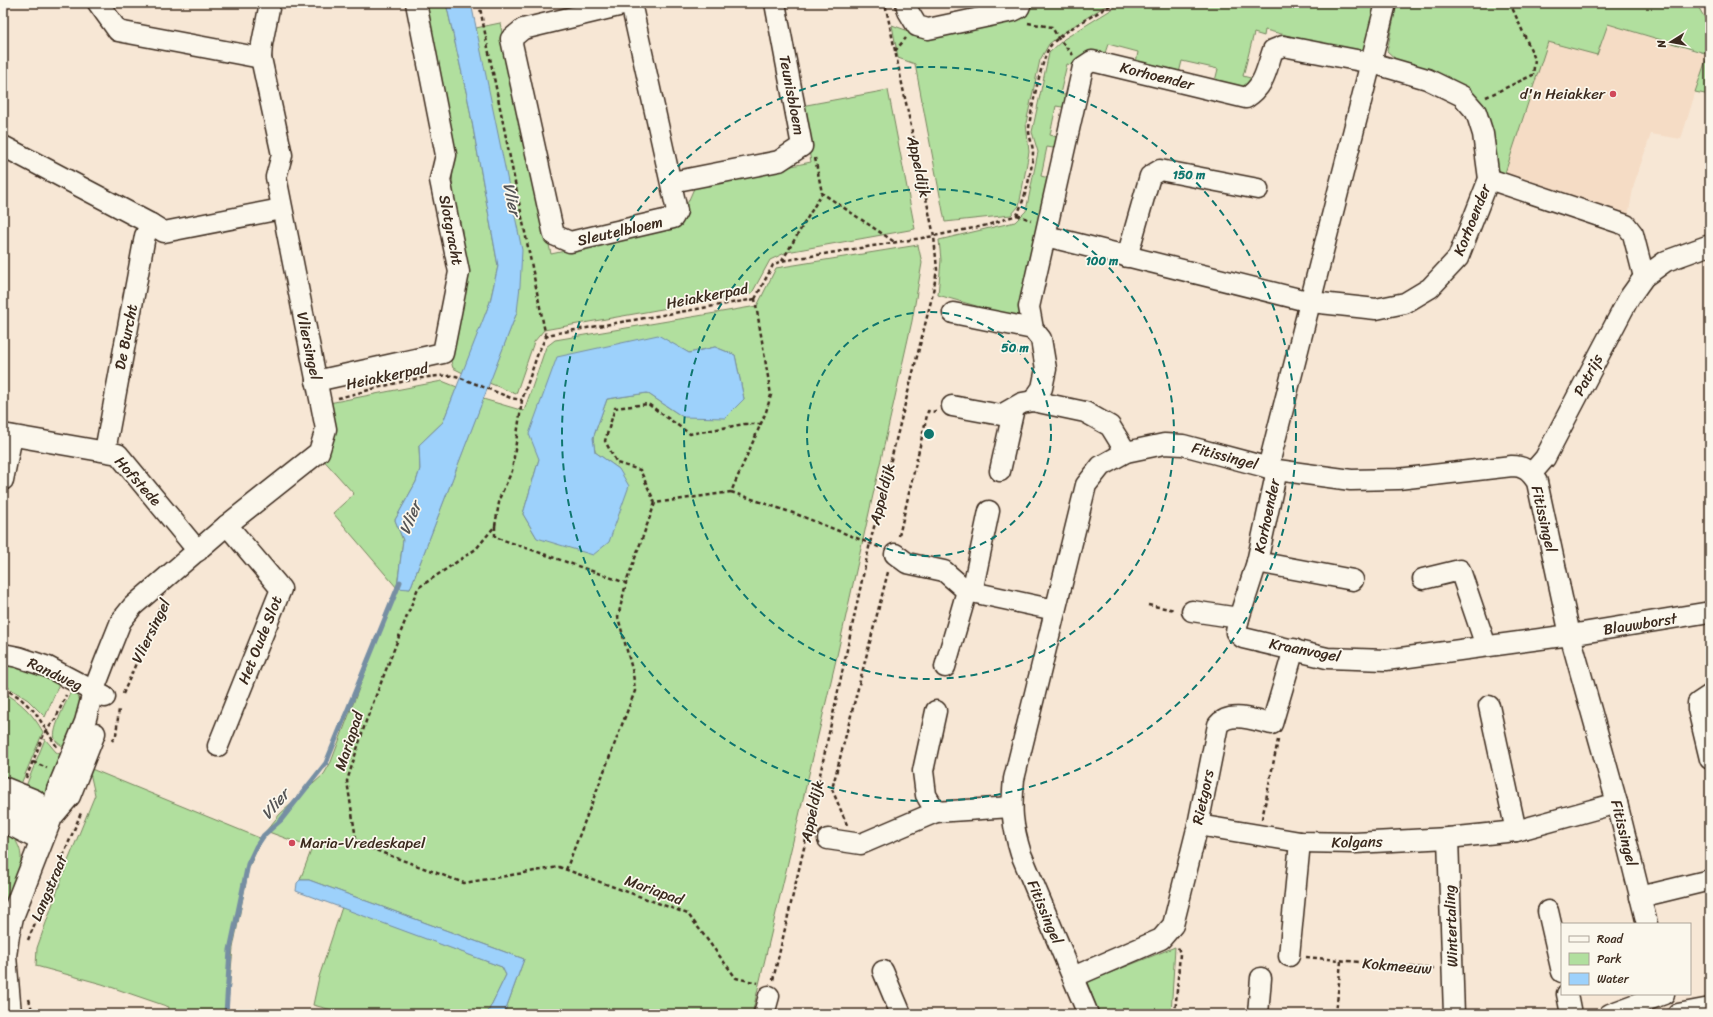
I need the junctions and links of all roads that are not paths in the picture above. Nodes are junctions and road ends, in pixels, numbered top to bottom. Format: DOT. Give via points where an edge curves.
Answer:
graph roads {
  1 [pos="98,3"];
  2 [pos="270,3"];
  3 [pos="416,3"];
  4 [pos="775,3"];
  5 [pos="906,3"];
  6 [pos="1386,3"];
  7 [pos="1020,6"];
  8 [pos="261,58"];
  9 [pos="1372,63"];
  10 [pos="3,146"];
  11 [pos="1489,179"];
  12 [pos="672,182"];
  13 [pos="1258,190"];
  14 [pos="281,209"];
  15 [pos="151,224"];
  16 [pos="1046,236"];
  17 [pos="1710,245"];
  18 [pos="1127,257"];
  19 [pos="1644,277"];
  20 [pos="1311,302"];
  21 [pos="953,313"];
  22 [pos="1033,329"];
  23 [pos="316,381"];
  24 [pos="1033,401"];
  25 [pos="952,406"];
  26 [pos="1014,408"];
  27 [pos="8,435"];
  28 [pos="105,451"];
  29 [pos="1126,452"];
  30 [pos="1272,469"];
  31 [pos="1000,471"];
  32 [pos="1532,474"];
  33 [pos="3,480"];
  34 [pos="989,511"];
  35 [pos="227,525"];
  36 [pos="198,551"];
  37 [pos="894,554"];
  38 [pos="1257,562"];
  39 [pos="1423,579"];
  40 [pos="1352,580"];
  41 [pos="970,591"];
  42 [pos="1055,610"];
  43 [pos="1192,611"];
  44 [pos="1710,612"];
  45 [pos="1239,618"];
  46 [pos="1570,635"];
  47 [pos="1486,646"];
  48 [pos="1294,649"];
  49 [pos="3,654"];
  50 [pos="945,667"];
  51 [pos="1710,695"];
  52 [pos="110,698"];
  53 [pos="1489,706"];
  54 [pos="936,711"];
  55 [pos="218,746"];
  56 [pos="1710,759"];
  57 [pos="3,787"];
  58 [pos="3,800"];
  59 [pos="1617,803"];
  60 [pos="1011,807"];
  61 [pos="936,812"];
  62 [pos="3,820"];
  63 [pos="50,820"];
  64 [pos="1198,825"];
  65 [pos="1516,831"];
  66 [pos="1448,838"];
  67 [pos="828,839"];
  68 [pos="41,840"];
  69 [pos="1300,842"];
  70 [pos="1710,880"];
  71 [pos="1640,897"];
  72 [pos="1548,911"];
  73 [pos="1647,923"];
  74 [pos="1289,956"];
  75 [pos="1561,968"];
  76 [pos="883,971"];
  77 [pos="1073,977"];
  78 [pos="1261,978"];
  79 [pos="1567,995"];
  80 [pos="1661,995"];
  81 [pos="1664,995"];
  82 [pos="1710,1008"];
  83 [pos="10,1014"];
  84 [pos="900,1014"];
  85 [pos="1088,1014"];
  86 [pos="1258,1014"];
  87 [pos="1454,1014"];
  88 [pos="1571,1014"];
  89 [pos="1613,1014"];
  90 [pos="1674,1014"];
  91 [pos="1678,1014"];
  1 -- 8 [label="street" via="118,32"];
  2 -- 8 [label="street, Vliersingel"];
  3 -- 23 [label="street, Slotgracht" via="446,155 440,180 459,272 443,353"];
  4 -- 12 [label="street, Teunisbloem" via="802,146 779,162"];
  5 -- 7 [label="street" via="917,26 928,29 1014,11"];
  6 -- 9 [label="street, Korhoender"];
  8 -- 14 [label="street, Vliersingel" via="282,155 276,177"];
  9 -- 11 [label="street, Korhoender" via="1427,79 1462,96 1476,112 1483,134"];
  9 -- 16 [label="street, Korhoender" via="1283,46 1273,50 1262,84 1256,92 1246,98 1092,61 1083,67"];
  9 -- 20 [label="street, Korhoender"];
  10 -- 15 [label="street"];
  11 -- 19 [label="street" via="1626,226 1633,234"];
  11 -- 20 [label="street, Korhoender" via="1458,258 1430,288 1405,303 1376,309"];
  12 -- 12 [label="street, Sleutelbloem" via="631,3 523,29 511,39 554,234 570,242 673,218 677,211"];
  13 -- 18 [label="street" via="1160,170 1150,176"];
  14 -- 15 [label="street" via="164,232"];
  14 -- 23 [label="street, Vliersingel"];
  15 -- 28 [label="street, De Burcht" via="145,236"];
  16 -- 18 [label="street, Korhoender"];
  16 -- 22 [label="street" via="1029,307"];
  17 -- 19 [label="street, Patrijs" via="1666,261"];
  18 -- 20 [label="street, Korhoender"];
  19 -- 32 [label="street, Patrijs" via="1629,298 1545,458"];
  20 -- 30 [label="street, Korhoender"];
  21 -- 22 [label="street"];
  22 -- 24 [label="street" via="1041,339 1046,369 1042,388"];
  23 -- 35 [label="street, Vliersingel" via="326,429 319,452"];
  24 -- 26 [label="street"];
  24 -- 29 [label="street" via="1085,412 1110,426"];
  25 -- 26 [label="street" via="1001,415"];
  26 -- 31 [label="street"];
  27 -- 28 [label="street, Hofstede"];
  27 -- 33 [label="street, Hofstede"];
  28 -- 36 [label="street, Hofstede" via="118,454"];
  29 -- 30 [label="street, Fitissingel" via="1164,444 1183,445"];
  29 -- 42 [label="street, Fitissingel" via="1101,466 1086,485"];
  30 -- 32 [label="street, Fitissingel" via="1351,480 1398,479 1512,466 1522,466"];
  30 -- 38 [label="street, Korhoender"];
  32 -- 46 [label="street, Fitissingel" via="1537,482"];
  34 -- 41 [label="street"];
  35 -- 36 [label="street, Vliersingel"];
  35 -- 55 [label="street, Het Oude Slot" via="281,589"];
  36 -- 52 [label="street, Vliersingel" via="133,606 133,625"];
  37 -- 41 [label="street" via="907,563 944,571"];
  38 -- 40 [label="street"];
  38 -- 45 [label="street, Kraanvogel"];
  39 -- 47 [label="street" via="1460,570"];
  41 -- 42 [label="street"];
  41 -- 50 [label="street"];
  42 -- 60 [label="street, Fitissingel" via="1014,779"];
  43 -- 45 [label="street"];
  44 -- 46 [label="street, Blauwborst"];
  45 -- 48 [label="street, Kraanvogel" via="1236,632 1243,638"];
  46 -- 47 [label="street, Kraanvogel"];
  46 -- 59 [label="street, Fitissingel"];
  47 -- 48 [label="street, Kraanvogel" via="1386,660 1327,658"];
  48 -- 64 [label="street, Rietgors" via="1272,724 1233,716 1223,719 1218,725"];
  49 -- 52 [label="street, Randweg" via="48,667"];
  51 -- 56 [label="street" via="1698,703 1698,709"];
  52 -- 63 [label="street, Vliersingel" via="70,796"];
  52 -- 63 [label="street, Vliersingel" via="85,722 57,790"];
  53 -- 65 [label="street"];
  54 -- 61 [label="street" via="923,771 926,795"];
  57 -- 63 [label="street" via="35,800"];
  58 -- 63 [label="main road"];
  59 -- 65 [label="street, Kolgans"];
  59 -- 71 [label="street, Fitissingel"];
  60 -- 61 [label="street"];
  60 -- 77 [label="street, Fitissingel" via="1021,854"];
  61 -- 67 [label="street" via="861,844"];
  62 -- 68 [label="main road"];
  63 -- 68 [label="main road, Vliersingel"];
  64 -- 69 [label="street, Kolgans"];
  64 -- 77 [label="street, Rietgors" via="1172,925 1161,939"];
  65 -- 66 [label="street, Kolgans"];
  66 -- 69 [label="street, Kolgans" via="1355,843"];
  66 -- 87 [label="street, Wintertaling"];
  68 -- 83 [label="main road, Langstraat" via="12,917 8,935 5,956"];
  69 -- 74 [label="street"];
  70 -- 71 [label="street"];
  71 -- 73 [label="street, Fitissingel"];
  72 -- 75 [label="street"];
  76 -- 84 [label="street"];
  77 -- 85 [label="street, Fitissingel"];
  78 -- 86 [label="street"];
  79 -- 88 [label="street"];
  80 -- 89 [label="street"];
  81 -- 90 [label="street"];
  82 -- 91 [label="street"];
}
